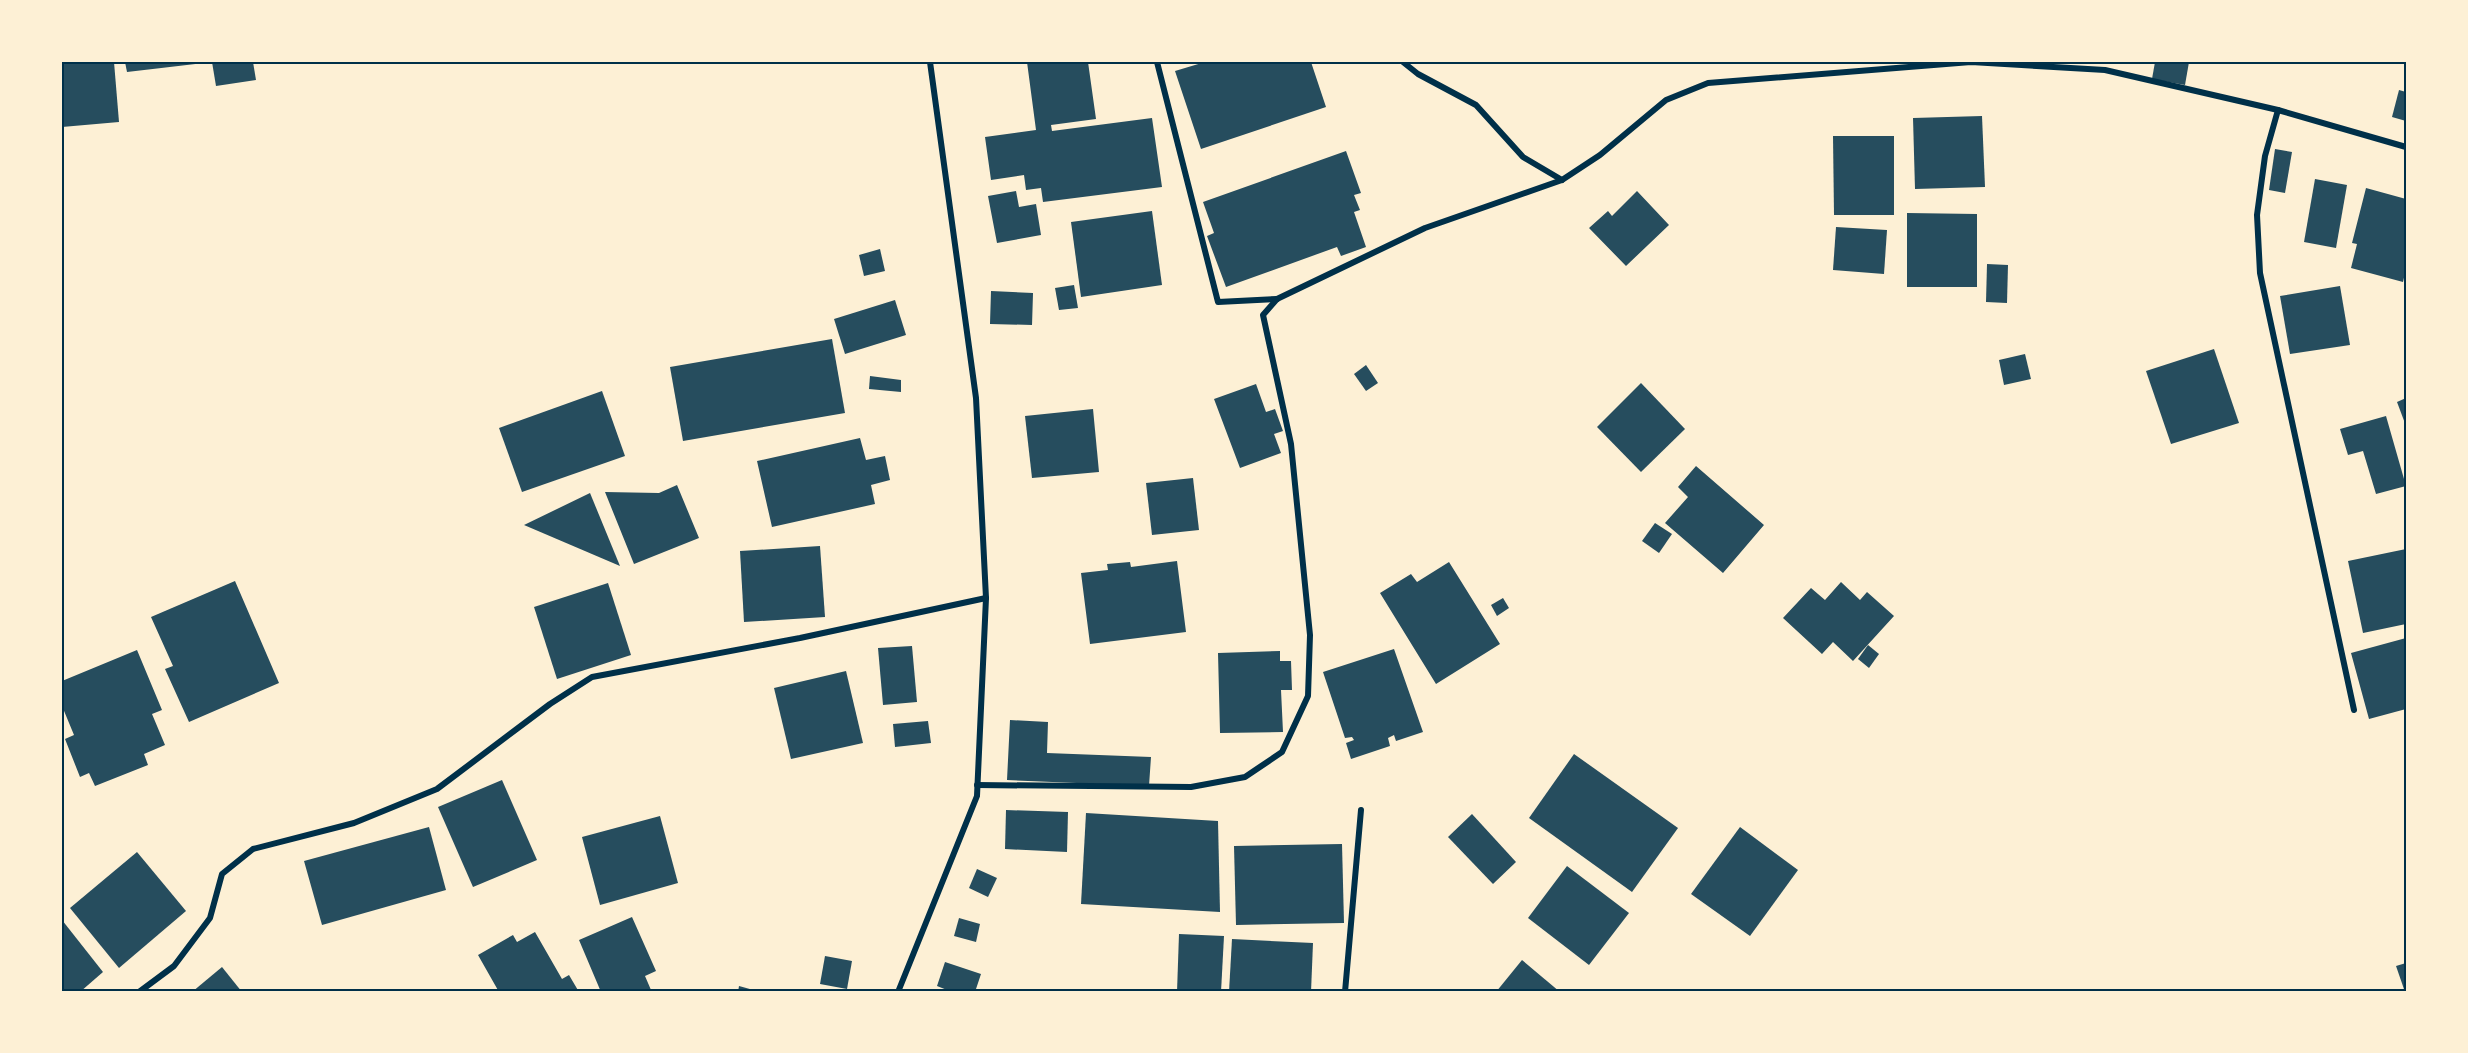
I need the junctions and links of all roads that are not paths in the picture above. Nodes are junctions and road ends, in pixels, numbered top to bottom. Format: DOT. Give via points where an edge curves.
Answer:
graph roads {
  1 [pos="930,62"];
  2 [pos="1157,62"];
  3 [pos="1403,62"];
  4 [pos="2278,110"];
  5 [pos="2406,147"];
  6 [pos="1562,180"];
  7 [pos="1277,299"];
  8 [pos="986,598"];
  9 [pos="2354,710"];
  10 [pos="977,785"];
  11 [pos="1361,810"];
  12 [pos="139,992"];
  13 [pos="898,992"];
  14 [pos="1345,992"];
  1 -- 8 [label="street" via="976,398"];
  2 -- 7 [label="street" via="1218,302"];
  3 -- 6 [label="street" via="1476,105 1523,157"];
  4 -- 5 [label="street"];
  4 -- 6 [label="street" via="2105,70 1971,62 1708,83 1666,100 1600,155"];
  4 -- 9 [label="street" via="2265,156 2257,215 2260,273"];
  6 -- 7 [label="street" via="1425,228"];
  7 -- 10 [label="street" via="1263,315 1291,444 1310,634 1308,696 1282,752 1245,777 1191,787"];
  8 -- 10 [label="street"];
  8 -- 12 [label="street" via="592,677 437,789 354,823 254,849 222,874 210,918 174,966"];
  10 -- 13 [label="street" via="977,796"];
  11 -- 14 [label="street"];
}
